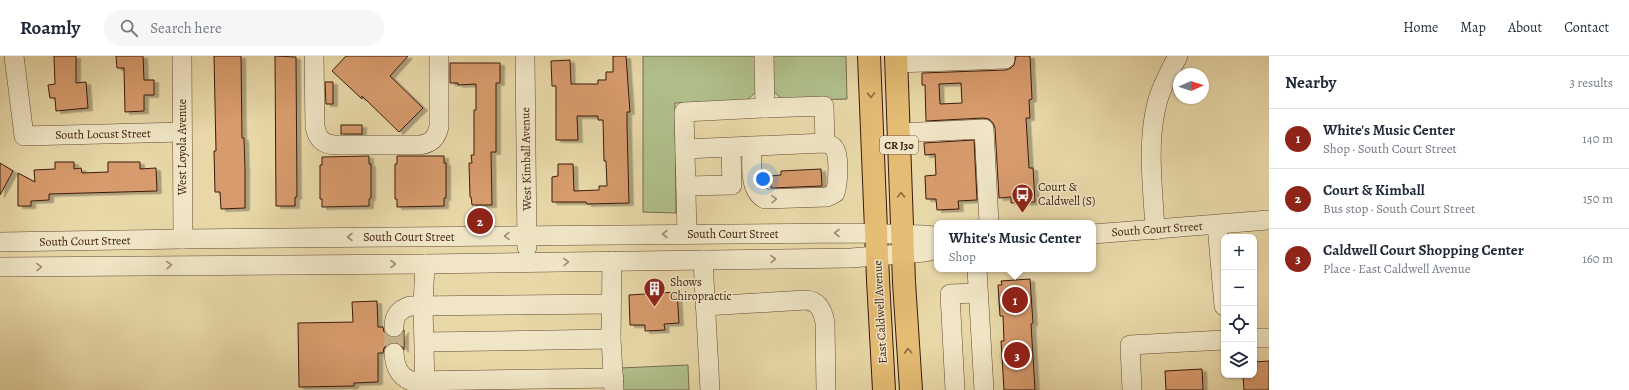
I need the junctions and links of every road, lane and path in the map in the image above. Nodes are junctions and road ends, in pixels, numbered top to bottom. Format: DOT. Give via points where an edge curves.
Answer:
graph roads {
  1 [pos="14,56"];
  2 [pos="182,56"];
  3 [pos="314,56"];
  4 [pos="438,56"];
  5 [pos="525,56"];
  6 [pos="764,56"];
  7 [pos="869,56"];
  8 [pos="1005,56"];
  9 [pos="1178,56"];
  10 [pos="896,60"];
  11 [pos="765,108"];
  12 [pos="182,132"];
  13 [pos="899,133"];
  14 [pos="825,143"];
  15 [pos="752,146"];
  16 [pos="686,148"];
  17 [pos="731,148"];
  18 [pos="686,186"];
  19 [pos="989,220"];
  20 [pos="1269,220"];
  21 [pos="1229,228"];
  22 [pos="1155,230"];
  23 [pos="876,233"];
  24 [pos="686,234"];
  25 [pos="1096,234"];
  26 [pos="527,235"];
  27 [pos="934,237"];
  28 [pos="182,239"];
  29 [pos="0,242"];
  30 [pos="903,244"];
  31 [pos="934,251"];
  32 [pos="877,256"];
  33 [pos="703,260"];
  34 [pos="612,261"];
  35 [pos="527,263"];
  36 [pos="425,264"];
  37 [pos="0,267"];
  38 [pos="1226,270"];
  39 [pos="977,272"];
  40 [pos="978,292"];
  41 [pos="611,304"];
  42 [pos="423,305"];
  43 [pos="705,306"];
  44 [pos="394,327"];
  45 [pos="1257,338"];
  46 [pos="1269,338"];
  47 [pos="611,339"];
  48 [pos="1221,340"];
  49 [pos="425,342"];
  50 [pos="394,353"];
  51 [pos="614,384"];
  52 [pos="425,386"];
  53 [pos="710,390"];
  54 [pos="826,390"];
  55 [pos="884,390"];
  56 [pos="911,390"];
  57 [pos="955,390"];
  58 [pos="984,390"];
  59 [pos="1132,390"];
  1 -- 12 [label="street, South Locust Street" via="24,136"];
  2 -- 12 [label="street, West Loyola Avenue"];
  3 -- 4 [label="street" via="315,127 316,134 321,140 334,145 420,145 433,140 439,127"];
  5 -- 26 [label="street, West Kimball Avenue"];
  6 -- 11 [label="street"];
  7 -- 23 [label="main road, CR J30, one-way"];
  8 -- 10 [label="street" via="1005,59"];
  9 -- 22 [label="street" via="1167,76 1156,106 1152,131"];
  10 -- 13 [label="main road, CR J30"];
  11 -- 14 [label="street" via="824,106"];
  11 -- 16 [label="street" via="684,112"];
  12 -- 28 [label="street, West Loyola Avenue"];
  13 -- 19 [label="street" via="984,129"];
  30 -- 13 [label="main road, CR J30, one-way"];
  14 -- 15 [label="street"];
  15 -- 14 [label="street, one-way" via="754,187 758,195 765,199 827,197 835,193 838,185 837,155 835,148"];
  15 -- 17 [label="street"];
  16 -- 17 [label="street"];
  16 -- 18 [label="street"];
  17 -- 18 [label="street" via="732,185"];
  18 -- 24 [label="street"];
  20 -- 21 [label="street, South Court Street"];
  21 -- 22 [label="street, South Court Street"];
  21 -- 38 [label="street"];
  22 -- 25 [label="street, South Court Street"];
  23 -- 24 [label="street, South Court Street, one-way"];
  23 -- 30 [label="street, South Court Street"];
  23 -- 32 [label="main road, East Caldwell Avenue / CR J30"];
  24 -- 26 [label="street, South Court Street, one-way"];
  26 -- 28 [label="street, South Court Street, one-way"];
  26 -- 35 [label="street, West Kimball Avenue"];
  27 -- 30 [label="street, South Court Street"];
  28 -- 29 [label="street, South Court Street"];
  30 -- 31 [label="street, South Court Street"];
  30 -- 32 [label="street, South Court Street"];
  56 -- 30 [label="main road, CR J30, one-way"];
  33 -- 32 [label="street, South Court Street, one-way"];
  32 -- 55 [label="main road, East Caldwell Avenue / CR J30"];
  33 -- 34 [label="street, South Court Street"];
  33 -- 43 [label="street"];
  35 -- 34 [label="street, South Court Street, one-way"];
  34 -- 41 [label="street"];
  35 -- 36 [label="street, South Court Street"];
  37 -- 36 [label="street, South Court Street, one-way"];
  36 -- 42 [label="street"];
  39 -- 40 [label="street"];
  40 -- 57 [label="street" via="950,294"];
  40 -- 58 [label="street"];
  41 -- 42 [label="street"];
  41 -- 47 [label="street"];
  42 -- 44 [label="street" via="402,309 396,314"];
  42 -- 49 [label="street"];
  43 -- 53 [label="street"];
  43 -- 54 [label="street" via="806,300 817,304 825,323"];
  45 -- 46 [label="street"];
  47 -- 49 [label="street"];
  47 -- 51 [label="street"];
  48 -- 59 [label="street" via="1130,345"];
  49 -- 52 [label="street"];
  50 -- 52 [label="street" via="398,372 404,378"];
  51 -- 52 [label="street"];
}
